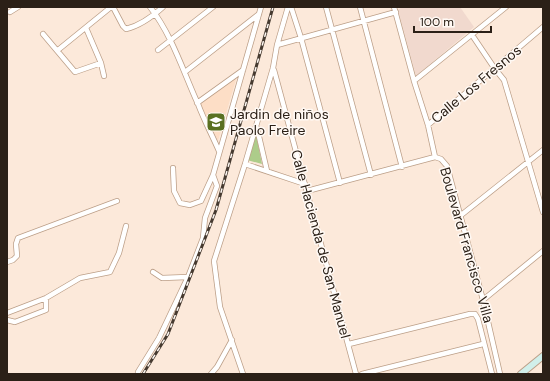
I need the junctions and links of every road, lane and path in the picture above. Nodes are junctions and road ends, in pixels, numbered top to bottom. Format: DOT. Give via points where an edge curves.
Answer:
graph roads {
  1 [pos="17,7"];
  2 [pos="112,7"];
  3 [pos="150,7"];
  4 [pos="163,7"];
  5 [pos="213,7"];
  6 [pos="262,7"];
  7 [pos="289,7"];
  8 [pos="326,7"];
  9 [pos="360,7"];
  10 [pos="506,7"];
  11 [pos="395,9"];
  12 [pos="10,12"];
  13 [pos="155,13"];
  14 [pos="259,14"];
  15 [pos="363,20"];
  16 [pos="543,27"];
  17 [pos="86,28"];
  18 [pos="332,29"];
  19 [pos="43,34"];
  20 [pos="472,35"];
  21 [pos="301,38"];
  22 [pos="170,42"];
  23 [pos="278,45"];
  24 [pos="58,50"];
  25 [pos="158,50"];
  26 [pos="101,63"];
  27 [pos="273,68"];
  28 [pos="495,69"];
  29 [pos="243,70"];
  30 [pos="185,72"];
  31 [pos="104,76"];
  32 [pos="414,81"];
  33 [pos="197,103"];
  34 [pos="428,125"];
  35 [pos="256,126"];
  36 [pos="543,150"];
  37 [pos="219,151"];
  38 [pos="435,157"];
  39 [pos="529,161"];
  40 [pos="245,164"];
  41 [pos="402,167"];
  42 [pos="172,168"];
  43 [pos="267,171"];
  44 [pos="371,175"];
  45 [pos="213,176"];
  46 [pos="340,183"];
  47 [pos="305,184"];
  48 [pos="307,191"];
  49 [pos="116,202"];
  50 [pos="543,212"];
  51 [pos="460,216"];
  52 [pos="126,226"];
  53 [pos="543,251"];
  54 [pos="7,262"];
  55 [pos="153,272"];
  56 [pos="188,277"];
  57 [pos="46,298"];
  58 [pos="483,300"];
  59 [pos="7,313"];
  60 [pos="7,320"];
  61 [pos="232,340"];
  62 [pos="349,344"];
  63 [pos="484,344"];
  64 [pos="543,356"];
  65 [pos="138,372"];
  66 [pos="211,374"];
  67 [pos="242,374"];
  68 [pos="356,374"];
  69 [pos="362,374"];
  70 [pos="492,374"];
  71 [pos="500,374"];
  72 [pos="521,374"];
  1 -- 12 [label="street"];
  2 -- 13 [label="street" via="126,29"];
  2 -- 17 [label="street"];
  3 -- 13 [label="street"];
  4 -- 13 [label="street"];
  5 -- 22 [label="street"];
  6 -- 14 [label="street"];
  7 -- 21 [label="street"];
  7 -- 23 [label="street"];
  8 -- 18 [label="street"];
  9 -- 15 [label="street"];
  10 -- 20 [label="street"];
  11 -- 15 [label="street"];
  11 -- 32 [label="street, Boulevard Francisco Villa"];
  13 -- 22 [label="street"];
  14 -- 29 [label="street"];
  14 -- 30 [label="street"];
  15 -- 18 [label="street"];
  15 -- 41 [label="street"];
  16 -- 28 [label="street, Calle Los Fresnos"];
  17 -- 24 [label="street"];
  17 -- 26 [label="street"];
  18 -- 21 [label="street"];
  18 -- 44 [label="street"];
  19 -- 24 [label="street"];
  20 -- 28 [label="street"];
  20 -- 32 [label="street"];
  21 -- 23 [label="street"];
  21 -- 46 [label="street"];
  22 -- 25 [label="street"];
  22 -- 30 [label="street"];
  23 -- 27 [label="street"];
  24 -- 26 [label="street" via="75,72"];
  26 -- 31 [label="street"];
  27 -- 35 [label="street"];
  27 -- 47 [label="street, Calle Hacienda de San Manuel"];
  28 -- 34 [label="street, Calle Los Fresnos"];
  28 -- 39 [label="street" via="504,80"];
  29 -- 33 [label="street"];
  29 -- 37 [label="street"];
  30 -- 33 [label="street"];
  32 -- 34 [label="street, Boulevard Francisco Villa"];
  33 -- 37 [label="street"];
  34 -- 38 [label="street, Boulevard Francisco Villa"];
  35 -- 40 [label="street"];
  35 -- 43 [label="street"];
  36 -- 39 [label="street"];
  37 -- 45 [label="street"];
  38 -- 41 [label="street"];
  38 -- 51 [label="street, Boulevard Francisco Villa" via="442,159 447,166"];
  39 -- 50 [label="street"];
  39 -- 51 [label="street"];
  40 -- 43 [label="street"];
  40 -- 61 [label="street" via="214,261 220,307"];
  41 -- 44 [label="street"];
  42 -- 45 [label="street" via="174,191 180,203 190,205 201,201"];
  43 -- 47 [label="street"];
  44 -- 46 [label="street"];
  45 -- 56 [label="street" via="217,186 205,218 203,238"];
  46 -- 48 [label="street"];
  47 -- 48 [label="street, Calle Hacienda de San Manuel"];
  48 -- 62 [label="street, Calle Hacienda de San Manuel"];
  49 -- 54 [label="street" via="18,238 16,256"];
  51 -- 58 [label="street, Boulevard Francisco Villa"];
  52 -- 57 [label="street" via="119,253 110,272 80,278"];
  53 -- 58 [label="street"];
  55 -- 56 [label="street" via="162,278"];
  56 -- 65 [label="street" via="159,338"];
  57 -- 59 [label="street"];
  57 -- 60 [label="street" via="46,310 15,322"];
  58 -- 71 [label="street, Boulevard Francisco Villa"];
  61 -- 66 [label="street"];
  61 -- 67 [label="street"];
  62 -- 63 [label="street, Boulevard Francisco Villa" via="475,314"];
  62 -- 68 [label="street, Calle Hacienda de San Manuel"];
  63 -- 69 [label="street"];
  63 -- 70 [label="street, Boulevard Francisco Villa"];
  64 -- 72 [label="street"];
}
